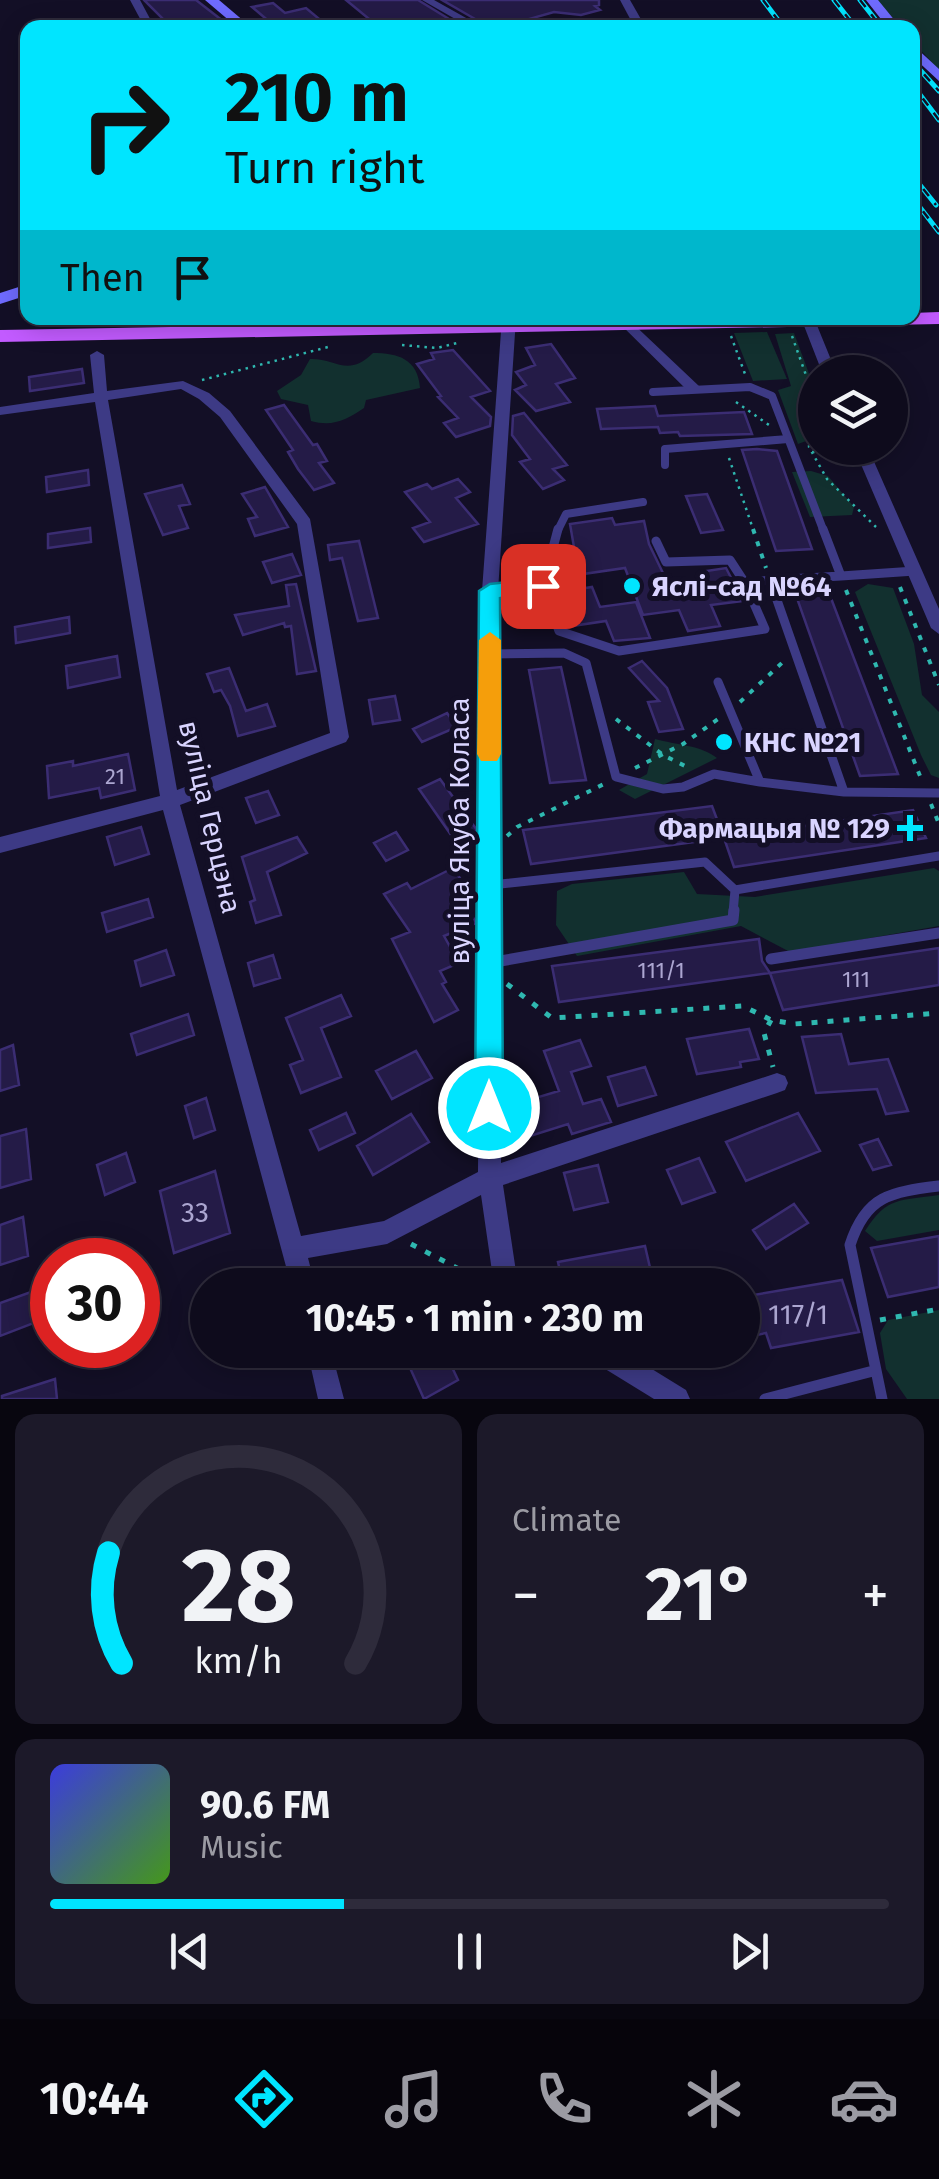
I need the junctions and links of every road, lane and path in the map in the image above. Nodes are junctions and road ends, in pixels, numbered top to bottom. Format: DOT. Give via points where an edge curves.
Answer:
graph roads {
  1 [pos="211,0"];
  2 [pos="427,0"];
  3 [pos="872,0"];
  4 [pos="236,20"];
  5 [pos="464,20"];
  6 [pos="888,20"];
  7 [pos="920,57"];
  8 [pos="939,77"];
  9 [pos="507,325"];
  10 [pos="509,325"];
  11 [pos="627,325"];
  12 [pos="810,325"];
  13 [pos="0,336"];
  14 [pos="731,336"];
  15 [pos="792,336"];
  16 [pos="473,339"];
  17 [pos="337,344"];
  18 [pos="399,344"];
  19 [pos="97,355"];
  20 [pos="799,355"];
  21 [pos="822,355"];
  22 [pos="182,385"];
  23 [pos="750,388"];
  24 [pos="715,389"];
  25 [pos="696,390"];
  26 [pos="654,392"];
  27 [pos="100,398"];
  28 [pos="0,411"];
  29 [pos="788,439"];
  30 [pos="725,444"];
  31 [pos="665,465"];
  32 [pos="819,465"];
  33 [pos="868,465"];
  34 [pos="643,502"];
  35 [pos="882,540"];
  36 [pos="656,541"];
  37 [pos="915,571"];
  38 [pos="895,573"];
  39 [pos="841,576"];
  40 [pos="770,580"];
  41 [pos="746,583"];
  42 [pos="543,586"];
  43 [pos="490,591"];
  44 [pos="939,628"];
  45 [pos="792,651"];
  46 [pos="490,654"];
  47 [pos="718,682"];
  48 [pos="939,684"];
  49 [pos="598,707"];
  50 [pos="730,711"];
  51 [pos="662,754"];
  52 [pos="710,774"];
  53 [pos="616,778"];
  54 [pos="760,782"];
  55 [pos="844,792"];
  56 [pos="926,793"];
  57 [pos="939,793"];
  58 [pos="170,801"];
  59 [pos="939,824"];
  60 [pos="0,845"];
  61 [pos="488,852"];
  62 [pos="939,856"];
  63 [pos="488,885"];
  64 [pos="734,890"];
  65 [pos="939,932"];
  66 [pos="771,958"];
  67 [pos="488,966"];
  68 [pos="939,1013"];
  69 [pos="771,1020"];
  70 [pos="778,1084"];
  71 [pos="490,1178"];
  72 [pos="939,1186"];
  73 [pos="387,1232"];
  74 [pos="294,1249"];
  75 [pos="299,1268"];
  76 [pos="458,1268"];
  77 [pos="503,1268"];
  78 [pos="939,1309"];
  79 [pos="864,1323"];
  80 [pos="324,1368"];
  81 [pos="627,1368"];
  82 [pos="873,1371"];
  83 [pos="332,1399"];
  84 [pos="677,1399"];
  85 [pos="764,1399"];
  86 [pos="882,1399"];
  1 -- 4 [label="main road"];
  2 -- 5 [label="street"];
  3 -- 6 [label="main road"];
  7 -- 8 [label="main road"];
  9 -- 13 [label="main road"];
  10 -- 43 [label="street, вуліца Якуба Коласа"];
  11 -- 25 [label="street"];
  12 -- 21 [label="street"];
  14 -- 23 [label="path"];
  15 -- 20 [label="path"];
  16 -- 18 [label="path" via="437,348"];
  17 -- 22 [label="path"];
  19 -- 27 [label="street, вуліца Герцэна"];
  22 -- 27 [label="street"];
  22 -- 58 [label="street" via="225,414 304,523 340,736"];
  23 -- 24 [label="lane"];
  23 -- 29 [label="lane" via="772,396"];
  24 -- 25 [label="lane"];
  24 -- 29 [label="path"];
  25 -- 26 [label="lane"];
  27 -- 28 [label="street"];
  27 -- 58 [label="street, вуліца Герцэна"];
  29 -- 30 [label="lane"];
  29 -- 39 [label="lane"];
  30 -- 31 [label="lane" via="665,449"];
  30 -- 40 [label="path"];
  32 -- 35 [label="path"];
  33 -- 37 [label="street"];
  34 -- 42 [label="lane" via="566,514"];
  36 -- 41 [label="lane" via="666,562 730,560"];
  37 -- 38 [label="lane"];
  37 -- 44 [label="street"];
  38 -- 39 [label="lane"];
  38 -- 48 [label="path"];
  39 -- 40 [label="lane"];
  39 -- 56 [label="path"];
  40 -- 41 [label="lane"];
  40 -- 45 [label="lane"];
  41 -- 42 [label="lane" via="765,629 619,651 560,630"];
  42 -- 43 [label="lane"];
  43 -- 46 [label="street, вуліца Якуба Коласа"];
  45 -- 50 [label="path"];
  45 -- 55 [label="lane"];
  46 -- 49 [label="lane" via="564,653 586,663"];
  46 -- 61 [label="street, вуліца Якуба Коласа"];
  47 -- 50 [label="lane"];
  49 -- 51 [label="path"];
  49 -- 53 [label="lane"];
  50 -- 51 [label="path"];
  50 -- 54 [label="lane"];
  51 -- 52 [label="path"];
  51 -- 53 [label="path"];
  52 -- 53 [label="lane" via="666,790"];
  52 -- 54 [label="lane"];
  53 -- 61 [label="path" via="517,827"];
  54 -- 55 [label="lane"];
  55 -- 56 [label="lane"];
  56 -- 57 [label="lane"];
  56 -- 59 [label="path"];
  58 -- 60 [label="street"];
  58 -- 74 [label="street, вуліца Герцэна"];
  61 -- 63 [label="street, вуліца Якуба Коласа"];
  62 -- 64 [label="lane"];
  63 -- 64 [label="lane" via="705,862"];
  63 -- 67 [label="street, вуліца Якуба Коласа"];
  64 -- 67 [label="lane" via="734,920"];
  65 -- 66 [label="lane"];
  67 -- 69 [label="path" via="552,1018 743,1006"];
  67 -- 71 [label="street, вуліца Якуба Коласа"];
  68 -- 69 [label="path"];
  69 -- 70 [label="path" via="764,1033"];
  70 -- 71 [label="street"];
  71 -- 73 [label="street"];
  71 -- 77 [label="street, вуліца Якуба Коласа"];
  72 -- 79 [label="lane" via="890,1192 861,1217 850,1245"];
  73 -- 74 [label="street"];
  73 -- 76 [label="path"];
  74 -- 75 [label="street, вуліца Герцэна"];
  78 -- 79 [label="path"];
  79 -- 82 [label="lane"];
  80 -- 83 [label="street"];
  81 -- 84 [label="street"];
  82 -- 85 [label="lane"];
  82 -- 86 [label="lane"];
}
